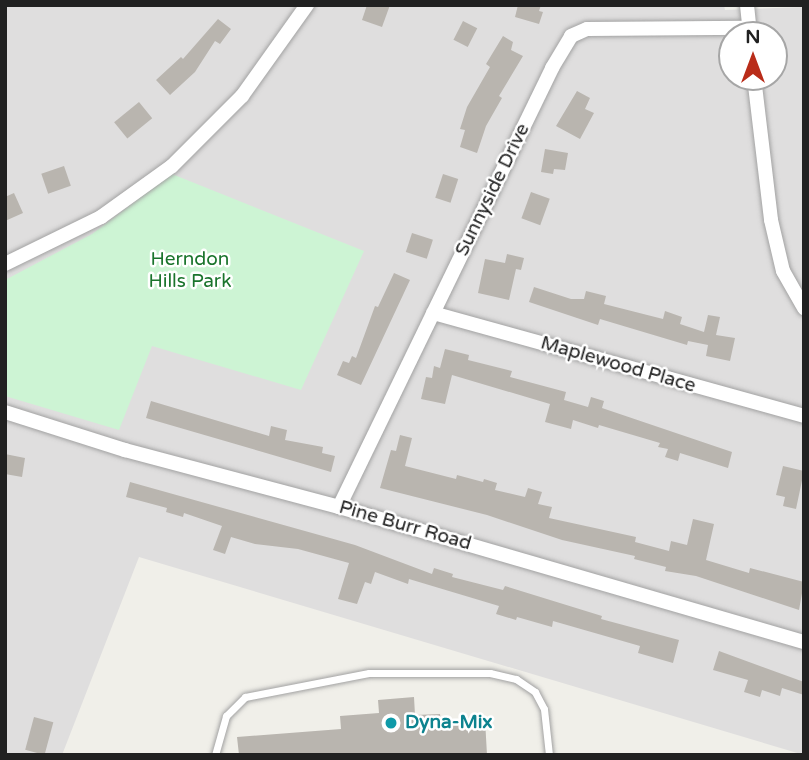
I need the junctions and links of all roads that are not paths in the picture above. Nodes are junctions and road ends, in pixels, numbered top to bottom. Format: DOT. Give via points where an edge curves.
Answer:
graph roads {
  1 [pos="307,5"];
  2 [pos="718,31"];
  3 [pos="756,91"];
  4 [pos="5,264"];
  5 [pos="804,308"];
  6 [pos="433,313"];
  7 [pos="5,412"];
  8 [pos="804,416"];
  9 [pos="339,507"];
  10 [pos="804,642"];
  11 [pos="215,755"];
  12 [pos="549,755"];
  1 -- 4 [label="street" via="242,96 172,166 101,218"];
  2 -- 6 [label="street, Sunnyside Drive" via="587,29 571,36"];
  3 -- 5 [label="street" via="771,220 783,271"];
  6 -- 8 [label="street, Maplewood Place"];
  6 -- 9 [label="street, Sunnyside Drive"];
  7 -- 9 [label="street, Pine Burr Road" via="125,450"];
  9 -- 10 [label="street, Pine Burr Road"];
  11 -- 12 [label="lane" via="226,716 244,697 369,673 490,673 516,679 535,692 544,709"];
}
